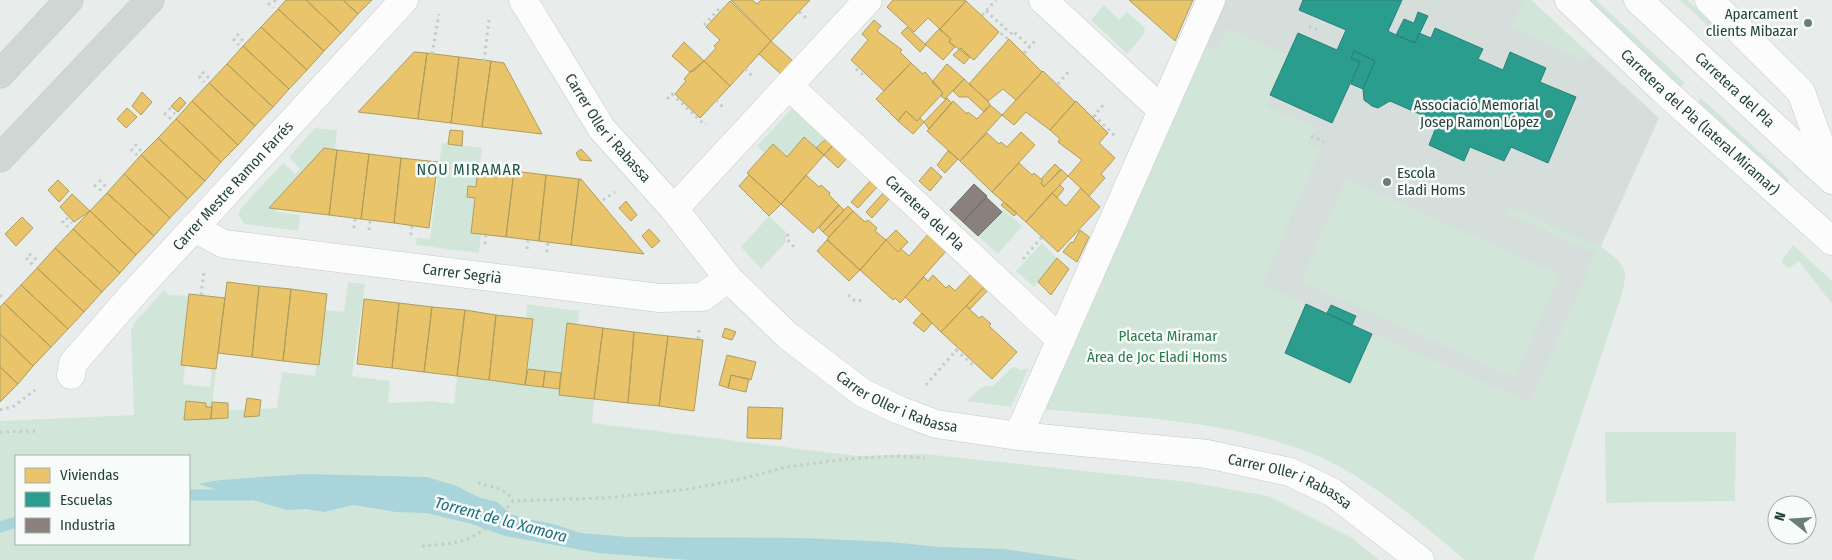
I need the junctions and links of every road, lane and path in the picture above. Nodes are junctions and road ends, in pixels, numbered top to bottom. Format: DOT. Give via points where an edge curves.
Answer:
graph roads {
  1 [pos="69,0"];
  2 [pos="150,0"];
  3 [pos="274,0"];
  4 [pos="404,0"];
  5 [pos="523,0"];
  6 [pos="868,0"];
  7 [pos="996,0"];
  8 [pos="1043,0"];
  9 [pos="1211,0"];
  10 [pos="1569,0"];
  11 [pos="1638,0"];
  12 [pos="1708,0"];
  13 [pos="268,3"];
  14 [pos="278,4"];
  15 [pos="273,8"];
  16 [pos="719,9"];
  17 [pos="986,11"];
  18 [pos="439,14"];
  19 [pos="982,15"];
  20 [pos="489,20"];
  21 [pos="704,25"];
  22 [pos="1309,26"];
  23 [pos="1317,30"];
  24 [pos="237,34"];
  25 [pos="1001,35"];
  26 [pos="233,39"];
  27 [pos="1006,39"];
  28 [pos="243,41"];
  29 [pos="239,45"];
  30 [pos="1024,53"];
  31 [pos="432,54"];
  32 [pos="484,61"];
  33 [pos="856,69"];
  34 [pos="202,72"];
  35 [pos="1067,73"];
  36 [pos="0,74"];
  37 [pos="863,75"];
  38 [pos="198,76"];
  39 [pos="209,78"];
  40 [pos="204,82"];
  41 [pos="1058,84"];
  42 [pos="789,86"];
  43 [pos="667,99"];
  44 [pos="716,100"];
  45 [pos="169,108"];
  46 [pos="1162,110"];
  47 [pos="716,112"];
  48 [pos="164,113"];
  49 [pos="175,114"];
  50 [pos="1093,117"];
  51 [pos="710,118"];
  52 [pos="170,119"];
  53 [pos="1311,136"];
  54 [pos="1118,137"];
  55 [pos="1324,142"];
  56 [pos="135,144"];
  57 [pos="131,148"];
  58 [pos="141,151"];
  59 [pos="138,155"];
  60 [pos="0,158"];
  61 [pos="1832,178"];
  62 [pos="99,180"];
  63 [pos="94,185"];
  64 [pos="106,187"];
  65 [pos="102,191"];
  66 [pos="616,191"];
  67 [pos="603,200"];
  68 [pos="674,209"];
  69 [pos="66,218"];
  70 [pos="62,221"];
  71 [pos="72,223"];
  72 [pos="68,227"];
  73 [pos="194,228"];
  74 [pos="788,234"];
  75 [pos="1042,237"];
  76 [pos="1832,241"];
  77 [pos="794,246"];
  78 [pos="29,254"];
  79 [pos="26,258"];
  80 [pos="1022,260"];
  81 [pos="38,261"];
  82 [pos="33,265"];
  83 [pos="204,265"];
  84 [pos="728,278"];
  85 [pos="201,295"];
  86 [pos="848,295"];
  87 [pos="863,300"];
  88 [pos="1061,340"];
  89 [pos="975,368"];
  90 [pos="72,375"];
  91 [pos="927,383"];
  92 [pos="34,390"];
  93 [pos="0,410"];
  94 [pos="38,431"];
  95 [pos="0,432"];
  96 [pos="1018,436"];
  97 [pos="928,458"];
  98 [pos="478,483"];
  99 [pos="512,501"];
  100 [pos="422,546"];
  101 [pos="1420,560"];
  1 -- 36 [label="main road"];
  2 -- 60 [label="main road"];
  3 -- 14 [label="path"];
  4 -- 73 [label="street, Carrer Mestre Ramon Farrés"];
  5 -- 68 [label="street, Carrer Oller i Rabassa" via="594,119"];
  6 -- 42 [label="street"];
  7 -- 17 [label="path"];
  8 -- 46 [label="street"];
  9 -- 46 [label="street"];
  10 -- 76 [label="street, Carretera del Pla (lateral Miramar)" via="1664,91"];
  11 -- 61 [label="street, Carretera del Pla"];
  12 -- 61 [label="street" via="1801,92"];
  13 -- 15 [label="path"];
  16 -- 21 [label="path"];
  17 -- 19 [label="path"];
  17 -- 25 [label="path" via="1006,29"];
  18 -- 31 [label="path"];
  20 -- 32 [label="path"];
  22 -- 23 [label="path"];
  24 -- 28 [label="path"];
  26 -- 29 [label="path"];
  27 -- 30 [label="path" via="1013,31 1030,47"];
  33 -- 37 [label="path"];
  34 -- 39 [label="path"];
  35 -- 41 [label="path"];
  38 -- 40 [label="path"];
  42 -- 68 [label="street"];
  42 -- 88 [label="street, Carretera del Pla"];
  43 -- 51 [label="path" via="672,93 704,124"];
  44 -- 47 [label="path" via="722,106"];
  45 -- 49 [label="path"];
  46 -- 88 [label="street"];
  48 -- 52 [label="path"];
  50 -- 54 [label="path"];
  53 -- 55 [label="path"];
  56 -- 58 [label="path"];
  57 -- 59 [label="path"];
  62 -- 64 [label="path"];
  63 -- 65 [label="path"];
  66 -- 67 [label="path"];
  68 -- 84 [label="street, Carrer Oller i Rabassa"];
  69 -- 71 [label="path"];
  70 -- 72 [label="path"];
  73 -- 84 [label="street, Carrer Segrià" via="224,244 659,298 703,297"];
  73 -- 90 [label="street, Carrer Mestre Ramon Farrés" via="73,363"];
  74 -- 77 [label="path" via="787,239"];
  75 -- 80 [label="path"];
  78 -- 81 [label="path"];
  79 -- 82 [label="path"];
  83 -- 85 [label="path"];
  84 -- 96 [label="street, Carrer Oller i Rabassa" via="788,336 863,393 936,424"];
  86 -- 87 [label="path" via="857,302"];
  88 -- 96 [label="street"];
  89 -- 91 [label="path" via="957,349"];
  92 -- 93 [label="path" via="14,406"];
  94 -- 95 [label="path"];
  96 -- 101 [label="street, Carrer Oller i Rabassa" via="1207,454 1290,472 1332,492"];
  97 -- 99 [label="path" via="846,458 786,467 689,489 605,498"];
  98 -- 99 [label="path" via="502,491"];
  99 -- 100 [label="path" via="475,537 449,544"];
}
